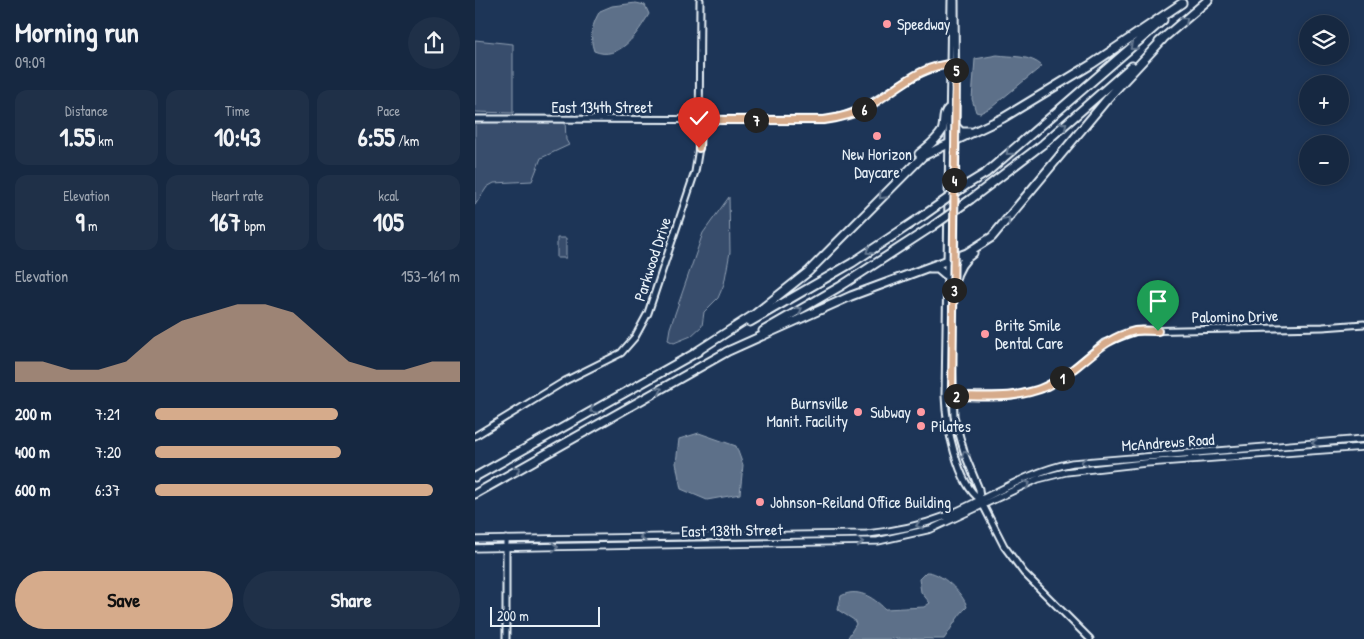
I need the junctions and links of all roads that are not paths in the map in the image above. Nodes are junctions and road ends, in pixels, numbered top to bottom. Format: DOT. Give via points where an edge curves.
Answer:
graph roads {
  1 [pos="700,0"];
  2 [pos="951,0"];
  3 [pos="955,0"];
  4 [pos="1208,0"];
  5 [pos="1184,1"];
  6 [pos="1163,40"];
  7 [pos="949,64"];
  8 [pos="956,64"];
  9 [pos="948,108"];
  10 [pos="475,119"];
  11 [pos="700,120"];
  12 [pos="993,123"];
  13 [pos="955,126"];
  14 [pos="955,139"];
  15 [pos="947,144"];
  16 [pos="915,162"];
  17 [pos="992,237"];
  18 [pos="954,257"];
  19 [pos="945,260"];
  20 [pos="911,273"];
  21 [pos="945,274"];
  22 [pos="954,283"];
  23 [pos="1364,324"];
  24 [pos="697,352"];
  25 [pos="727,352"];
  26 [pos="945,396"];
  27 [pos="952,396"];
  28 [pos="475,436"];
  29 [pos="1364,439"];
  30 [pos="1364,447"];
  31 [pos="475,477"];
  32 [pos="475,494"];
  33 [pos="980,499"];
  34 [pos="983,506"];
  35 [pos="506,539"];
  36 [pos="475,540"];
  37 [pos="475,548"];
  38 [pos="506,548"];
  39 [pos="506,639"];
  40 [pos="1090,639"];
  1 -- 11 [label="street, Parkwood Drive"];
  2 -- 7 [label="street"];
  3 -- 8 [label="street"];
  6 -- 4 [label="highway, one-way"];
  5 -- 12 [label="highway" via="1092,64"];
  5 -- 24 [label="highway, one-way, bridge" via="985,173 852,263"];
  17 -- 6 [label="highway, one-way" via="1108,98"];
  25 -- 6 [label="highway, one-way, bridge" via="841,286 971,199 1043,144"];
  7 -- 8 [label="street, East 134th Street"];
  7 -- 9 [label="street"];
  7 -- 11 [label="street, East 134th Street" via="913,76 866,108 842,118"];
  8 -- 13 [label="street"];
  9 -- 15 [label="street"];
  9 -- 16 [label="highway" via="941,132"];
  10 -- 11 [label="street, East 134th Street"];
  11 -- 28 [label="street, Parkwood Drive" via="695,172 647,313 635,337 621,353 565,381"];
  12 -- 13 [label="highway" via="965,133"];
  12 -- 14 [label="highway"];
  13 -- 14 [label="street"];
  14 -- 15 [label="highway"];
  14 -- 18 [label="street"];
  15 -- 16 [label="highway"];
  15 -- 19 [label="street"];
  16 -- 24 [label="highway, one-way" via="807,272 755,314"];
  17 -- 18 [label="highway" via="967,253"];
  17 -- 22 [label="highway" via="963,261"];
  18 -- 19 [label="highway"];
  18 -- 22 [label="street"];
  19 -- 20 [label="highway"];
  19 -- 21 [label="street"];
  20 -- 21 [label="highway" via="935,267"];
  20 -- 25 [label="highway" via="851,296"];
  21 -- 26 [label="street"];
  22 -- 27 [label="street"];
  23 -- 27 [label="street, Palomino Drive" via="1136,331 1104,344 1067,374 1041,389 1012,396"];
  24 -- 31 [label="highway, one-way"];
  32 -- 25 [label="highway, one-way"];
  26 -- 27 [label="street, Palomino Drive"];
  26 -- 33 [label="street" via="954,449 972,493"];
  33 -- 27 [label="street, one-way" via="958,436"];
  29 -- 33 [label="main road, McAndrews Road, one-way" via="1073,463 1030,474"];
  34 -- 30 [label="main road, McAndrews Road, one-way" via="1038,480 1066,472"];
  33 -- 34 [label="street"];
  33 -- 35 [label="main road, East 138th Street, one-way" via="920,525 867,534"];
  38 -- 34 [label="main road, East 138th Street, one-way" via="878,541 931,529"];
  34 -- 40 [label="street" via="1004,546 1024,573"];
  35 -- 36 [label="main road, East 138th Street"];
  35 -- 38 [label="street"];
  37 -- 38 [label="main road, East 138th Street"];
  38 -- 39 [label="street"];
}
